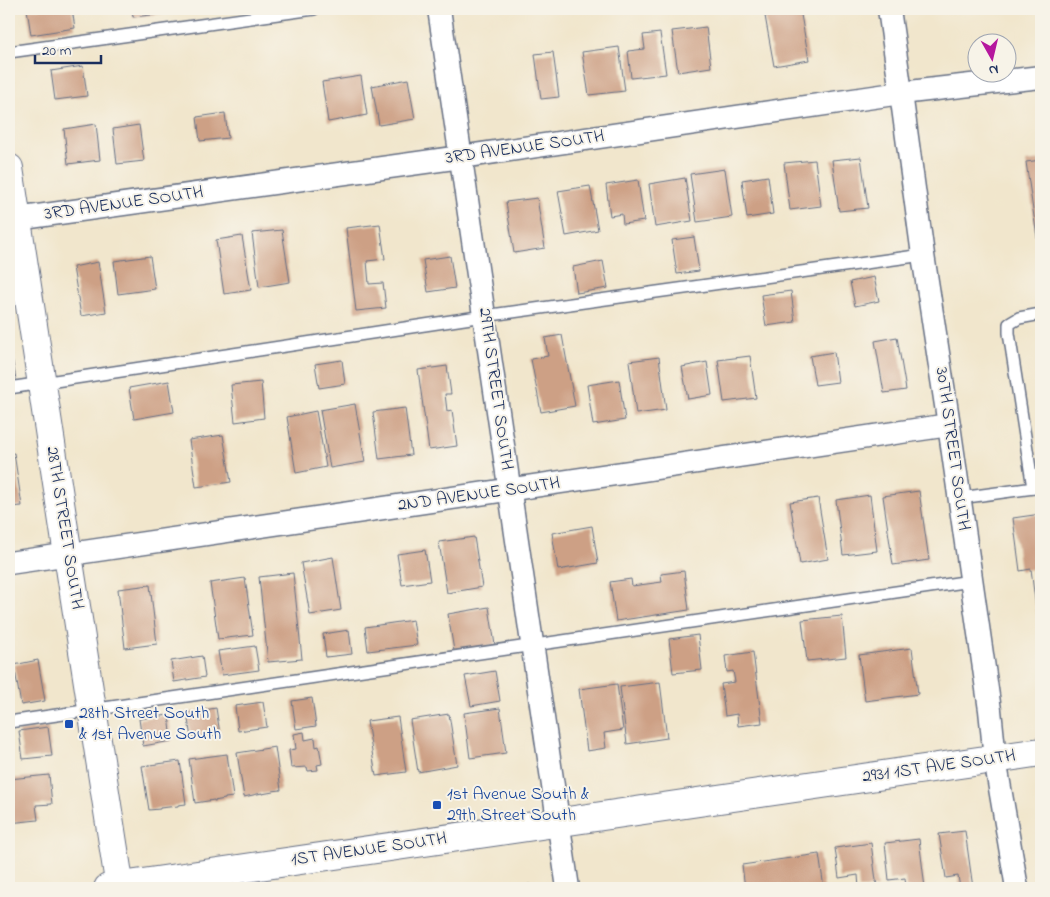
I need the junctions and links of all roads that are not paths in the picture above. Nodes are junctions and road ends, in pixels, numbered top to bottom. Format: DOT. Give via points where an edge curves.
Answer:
graph roads {
  1 [pos="314,9"];
  2 [pos="439,9"];
  3 [pos="889,9"];
  4 [pos="9,52"];
  5 [pos="1041,77"];
  6 [pos="901,93"];
  7 [pos="461,157"];
  8 [pos="9,168"];
  9 [pos="13,219"];
  10 [pos="923,255"];
  11 [pos="1041,314"];
  12 [pos="484,316"];
  13 [pos="42,383"];
  14 [pos="9,388"];
  15 [pos="949,425"];
  16 [pos="1037,488"];
  17 [pos="509,490"];
  18 [pos="960,498"];
  19 [pos="68,555"];
  20 [pos="9,563"];
  21 [pos="971,581"];
  22 [pos="532,645"];
  23 [pos="92,709"];
  24 [pos="9,722"];
  25 [pos="1041,752"];
  26 [pos="995,759"];
  27 [pos="837,782"];
  28 [pos="558,823"];
  29 [pos="116,888"];
  30 [pos="568,888"];
  31 [pos="1017,888"];
  1 -- 4 [label="lane"];
  2 -- 7 [label="street, 29TH STREET SOUTH"];
  3 -- 6 [label="street, 30TH STREET SOUTH"];
  5 -- 6 [label="street, 3RD AVENUE SOUTH"];
  6 -- 7 [label="street, 3RD AVENUE SOUTH"];
  6 -- 10 [label="street, 30TH STREET SOUTH"];
  7 -- 9 [label="street, 3RD AVENUE SOUTH"];
  7 -- 12 [label="street, 29TH STREET SOUTH"];
  8 -- 9 [label="main road, 28TH STREET SOUTH"];
  9 -- 13 [label="main road, 28TH STREET SOUTH"];
  10 -- 12 [label="lane"];
  10 -- 15 [label="street, 30TH STREET SOUTH"];
  11 -- 16 [label="lane" via="1019,318 1009,324 1008,333"];
  12 -- 13 [label="lane"];
  12 -- 17 [label="street, 29TH STREET SOUTH"];
  13 -- 14 [label="lane"];
  13 -- 19 [label="main road, 28TH STREET SOUTH"];
  15 -- 17 [label="street, 2ND AVENUE SOUTH"];
  15 -- 18 [label="street, 30TH STREET SOUTH"];
  16 -- 18 [label="lane"];
  17 -- 19 [label="street, 2ND AVENUE SOUTH"];
  17 -- 22 [label="street, 29TH STREET SOUTH"];
  18 -- 21 [label="street, 30TH STREET SOUTH"];
  19 -- 20 [label="street, 2ND AVENUE SOUTH"];
  19 -- 23 [label="main road, 28TH STREET SOUTH"];
  21 -- 22 [label="lane"];
  21 -- 26 [label="street, 30TH STREET SOUTH"];
  22 -- 23 [label="lane"];
  22 -- 28 [label="street, 29TH STREET SOUTH"];
  23 -- 24 [label="lane"];
  23 -- 29 [label="main road, 28TH STREET SOUTH"];
  25 -- 26 [label="main road, 2931 1ST AVE SOUTH"];
  26 -- 27 [label="main road, 2931 1ST AVE SOUTH"];
  26 -- 31 [label="street, 30TH STREET SOUTH"];
  27 -- 28 [label="main road, 1ST AVENUE SOUTH"];
  28 -- 29 [label="main road, 1ST AVENUE SOUTH"];
  28 -- 30 [label="street, 29TH STREET SOUTH"];
}
